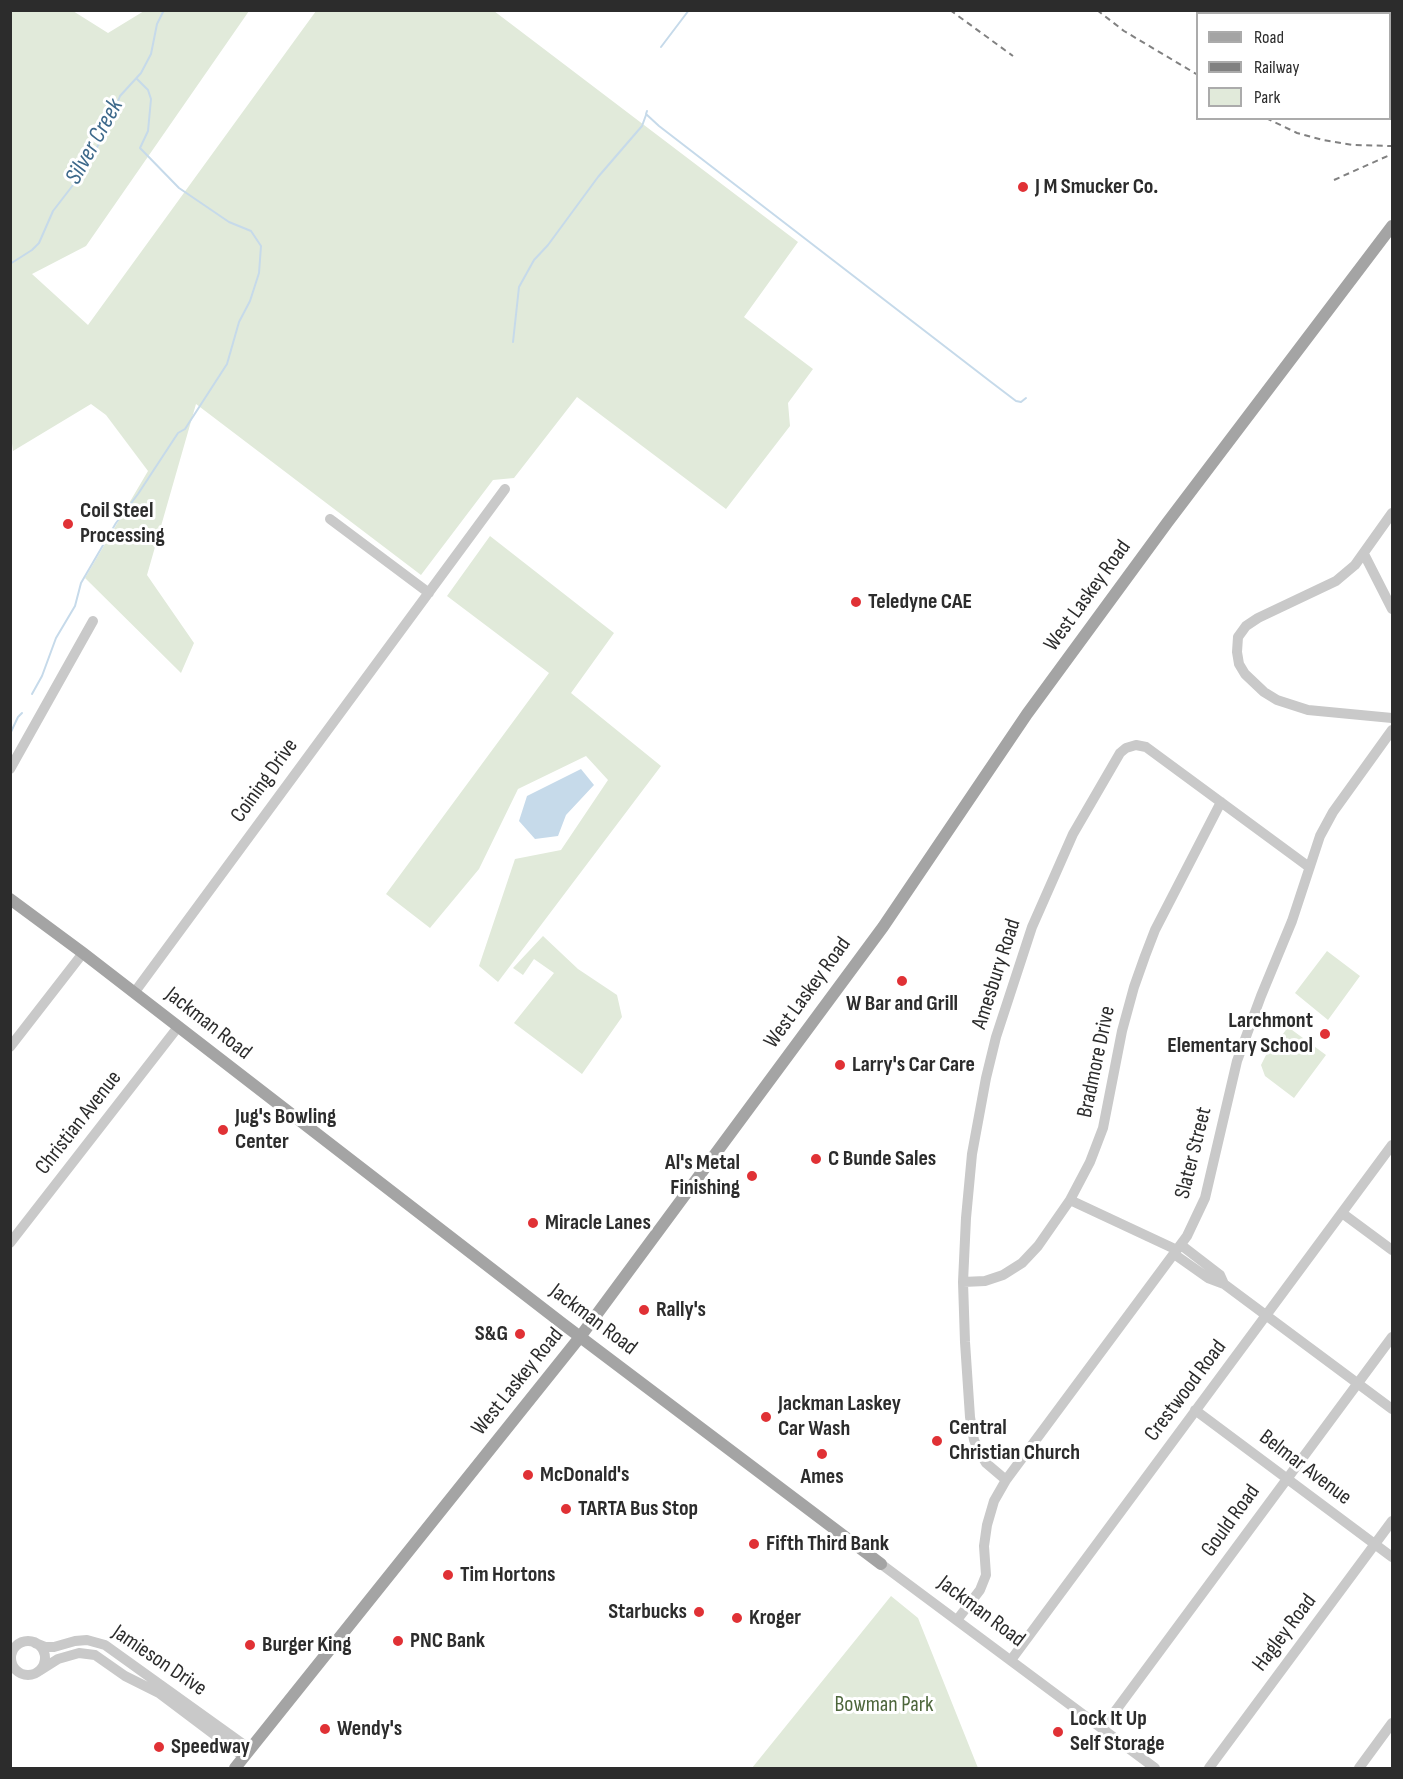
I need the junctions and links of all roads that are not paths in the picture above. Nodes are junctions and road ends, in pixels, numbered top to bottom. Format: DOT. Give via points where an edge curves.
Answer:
graph roads {
  1 [pos="1392,226"];
  2 [pos="505,489"];
  3 [pos="1392,513"];
  4 [pos="330,519"];
  5 [pos="1364,554"];
  6 [pos="429,593"];
  7 [pos="1392,609"];
  8 [pos="93,621"];
  9 [pos="1392,718"];
  10 [pos="1392,730"];
  11 [pos="10,769"];
  12 [pos="1221,802"];
  13 [pos="1309,867"];
  14 [pos="10,899"];
  15 [pos="83,953"];
  16 [pos="134,993"];
  17 [pos="178,1027"];
  18 [pos="10,1047"];
  19 [pos="1392,1145"];
  20 [pos="1071,1200"];
  21 [pos="1342,1213"];
  22 [pos="10,1243"];
  23 [pos="1178,1250"];
  24 [pos="1392,1250"];
  25 [pos="963,1282"];
  26 [pos="1266,1315"];
  27 [pos="580,1337"];
  28 [pos="1392,1337"];
  29 [pos="1358,1384"];
  30 [pos="1392,1409"];
  31 [pos="1195,1410"];
  32 [pos="1286,1478"];
  33 [pos="1006,1480"];
  34 [pos="1392,1521"];
  35 [pos="1376,1544"];
  36 [pos="1392,1557"];
  37 [pos="880,1564"];
  38 [pos="957,1620"];
  39 [pos="35,1643"];
  40 [pos="1011,1660"];
  41 [pos="39,1671"];
  42 [pos="1392,1723"];
  43 [pos="1102,1729"];
  44 [pos="247,1753"];
  45 [pos="235,1768"];
  46 [pos="1155,1768"];
  47 [pos="1209,1768"];
  48 [pos="1359,1768"];
  1 -- 27 [label="main road, West Laskey Road" via="1034,704 883,927"];
  2 -- 6 [label="street, Coining Drive"];
  3 -- 5 [label="street"];
  4 -- 6 [label="street"];
  5 -- 7 [label="street"];
  5 -- 9 [label="street" via="1336,581 1246,626 1238,637 1237,658 1253,683 1286,704 1308,710"];
  6 -- 16 [label="street, Coining Drive"];
  8 -- 11 [label="street"];
  10 -- 13 [label="street, Slater Street" via="1325,824"];
  12 -- 13 [label="street, Amesbury Road"];
  12 -- 20 [label="street, Bradmore Drive" via="1145,956 1122,1031 1103,1128"];
  12 -- 25 [label="street, Amesbury Road" via="1146,747 1136,745 1120,753 1073,834 1032,927 996,1036 972,1154"];
  13 -- 23 [label="street, Slater Street" via="1237,1061 1202,1205"];
  14 -- 15 [label="main road, Jackman Road"];
  15 -- 16 [label="main road, Jackman Road"];
  15 -- 18 [label="street"];
  16 -- 17 [label="main road, Jackman Road"];
  17 -- 22 [label="street, Christian Avenue"];
  17 -- 27 [label="main road, Jackman Road"];
  19 -- 21 [label="street, Crestwood Road"];
  20 -- 23 [label="street"];
  20 -- 25 [label="street, Bradmore Drive" via="1022,1263 986,1281"];
  21 -- 24 [label="street"];
  21 -- 26 [label="street, Crestwood Road"];
  23 -- 26 [label="street" via="1214,1270 1224,1284"];
  23 -- 33 [label="street, Slater Street"];
  25 -- 33 [label="street, Amesbury Road" via="966,1371 974,1440 986,1462"];
  26 -- 29 [label="street"];
  26 -- 31 [label="street, Crestwood Road"];
  27 -- 37 [label="main road, Jackman Road"];
  27 -- 44 [label="main road, West Laskey Road"];
  28 -- 29 [label="street, Gould Road"];
  29 -- 30 [label="street"];
  29 -- 32 [label="street, Gould Road"];
  31 -- 32 [label="street, Belmar Avenue"];
  31 -- 40 [label="street, Crestwood Road"];
  32 -- 35 [label="street, Belmar Avenue"];
  32 -- 43 [label="street, Gould Road"];
  33 -- 38 [label="street, Slater Street" via="987,1525 986,1575 980,1590"];
  34 -- 35 [label="street, Hagley Road"];
  35 -- 36 [label="street, Belmar Avenue"];
  35 -- 47 [label="street, Hagley Road"];
  37 -- 38 [label="street, Jackman Road"];
  38 -- 40 [label="street, Jackman Road"];
  39 -- 41 [label="street" via="44,1656"];
  39 -- 41 [label="street" via="17,1645 11,1659 21,1674"];
  39 -- 44 [label="street, Jamieson Drive" via="54,1647 87,1640 105,1645"];
  40 -- 43 [label="street, Jackman Road"];
  41 -- 44 [label="street, Jamieson Drive" via="58,1659 79,1653 96,1655"];
  42 -- 48 [label="street"];
  43 -- 46 [label="street, Jackman Road"];
  44 -- 45 [label="main road, West Laskey Road"];
}
